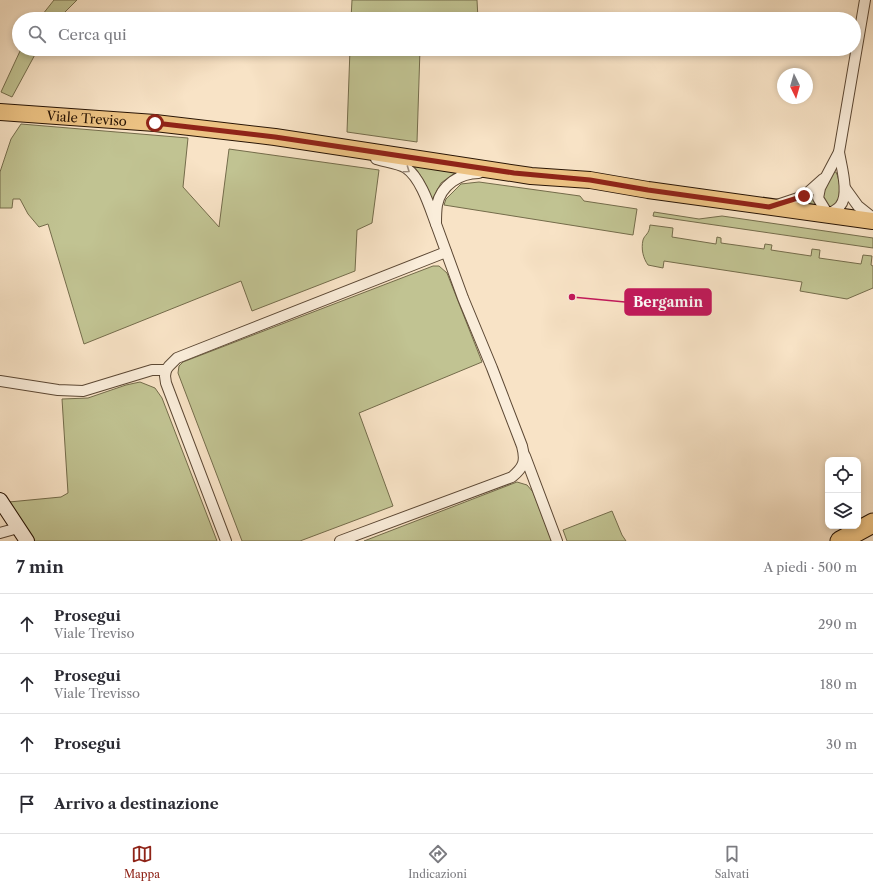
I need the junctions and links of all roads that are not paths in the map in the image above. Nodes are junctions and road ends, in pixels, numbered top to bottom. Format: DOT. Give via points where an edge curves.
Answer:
graph roads {
  1 [pos="865,0"];
  2 [pos="861,23"];
  3 [pos="855,56"];
  4 [pos="0,112"];
  5 [pos="275,137"];
  6 [pos="838,152"];
  7 [pos="827,175"];
  8 [pos="530,176"];
  9 [pos="845,188"];
  10 [pos="769,207"];
  11 [pos="731,209"];
  12 [pos="827,215"];
  13 [pos="873,220"];
  14 [pos="436,224"];
  15 [pos="873,226"];
  16 [pos="873,230"];
  17 [pos="446,252"];
  18 [pos="166,370"];
  19 [pos="0,381"];
  20 [pos="524,456"];
  21 [pos="0,500"];
  22 [pos="873,523"];
  23 [pos="18,528"];
  24 [pos="0,532"];
  25 [pos="873,538"];
  26 [pos="27,541"];
  27 [pos="226,541"];
  28 [pos="340,541"];
  29 [pos="557,541"];
  30 [pos="840,541"];
  31 [pos="867,541"];
  1 -- 2 [label="street"];
  3 -- 6 [label="street"];
  4 -- 5 [label="main road, Viale Treviso" via="155,123"];
  5 -- 8 [label="main road, Viale Treviso"];
  5 -- 14 [label="street, one-way" via="322,150 367,157 405,167 422,190"];
  6 -- 7 [label="street"];
  6 -- 9 [label="street"];
  7 -- 10 [label="street" via="804,196"];
  7 -- 12 [label="street" via="818,198"];
  8 -- 10 [label="main road" via="590,180"];
  8 -- 11 [label="main road" via="579,187"];
  8 -- 14 [label="street" via="475,173 453,180 440,196"];
  9 -- 12 [label="street" via="841,205"];
  9 -- 13 [label="street" via="858,206"];
  10 -- 12 [label="main road"];
  11 -- 12 [label="street" via="742,207 816,218"];
  11 -- 16 [label="main road"];
  12 -- 13 [label="main road"];
  12 -- 15 [label="street" via="836,221"];
  14 -- 17 [label="street"];
  17 -- 18 [label="street" via="177,358"];
  17 -- 20 [label="street"];
  18 -- 19 [label="street" via="152,370 83,391"];
  18 -- 27 [label="street" via="166,383"];
  20 -- 28 [label="street" via="520,470 512,476"];
  20 -- 29 [label="street"];
  21 -- 23 [label="street"];
  22 -- 30 [label="highway"];
  23 -- 24 [label="street"];
  23 -- 26 [label="street"];
  25 -- 31 [label="highway"];
}
